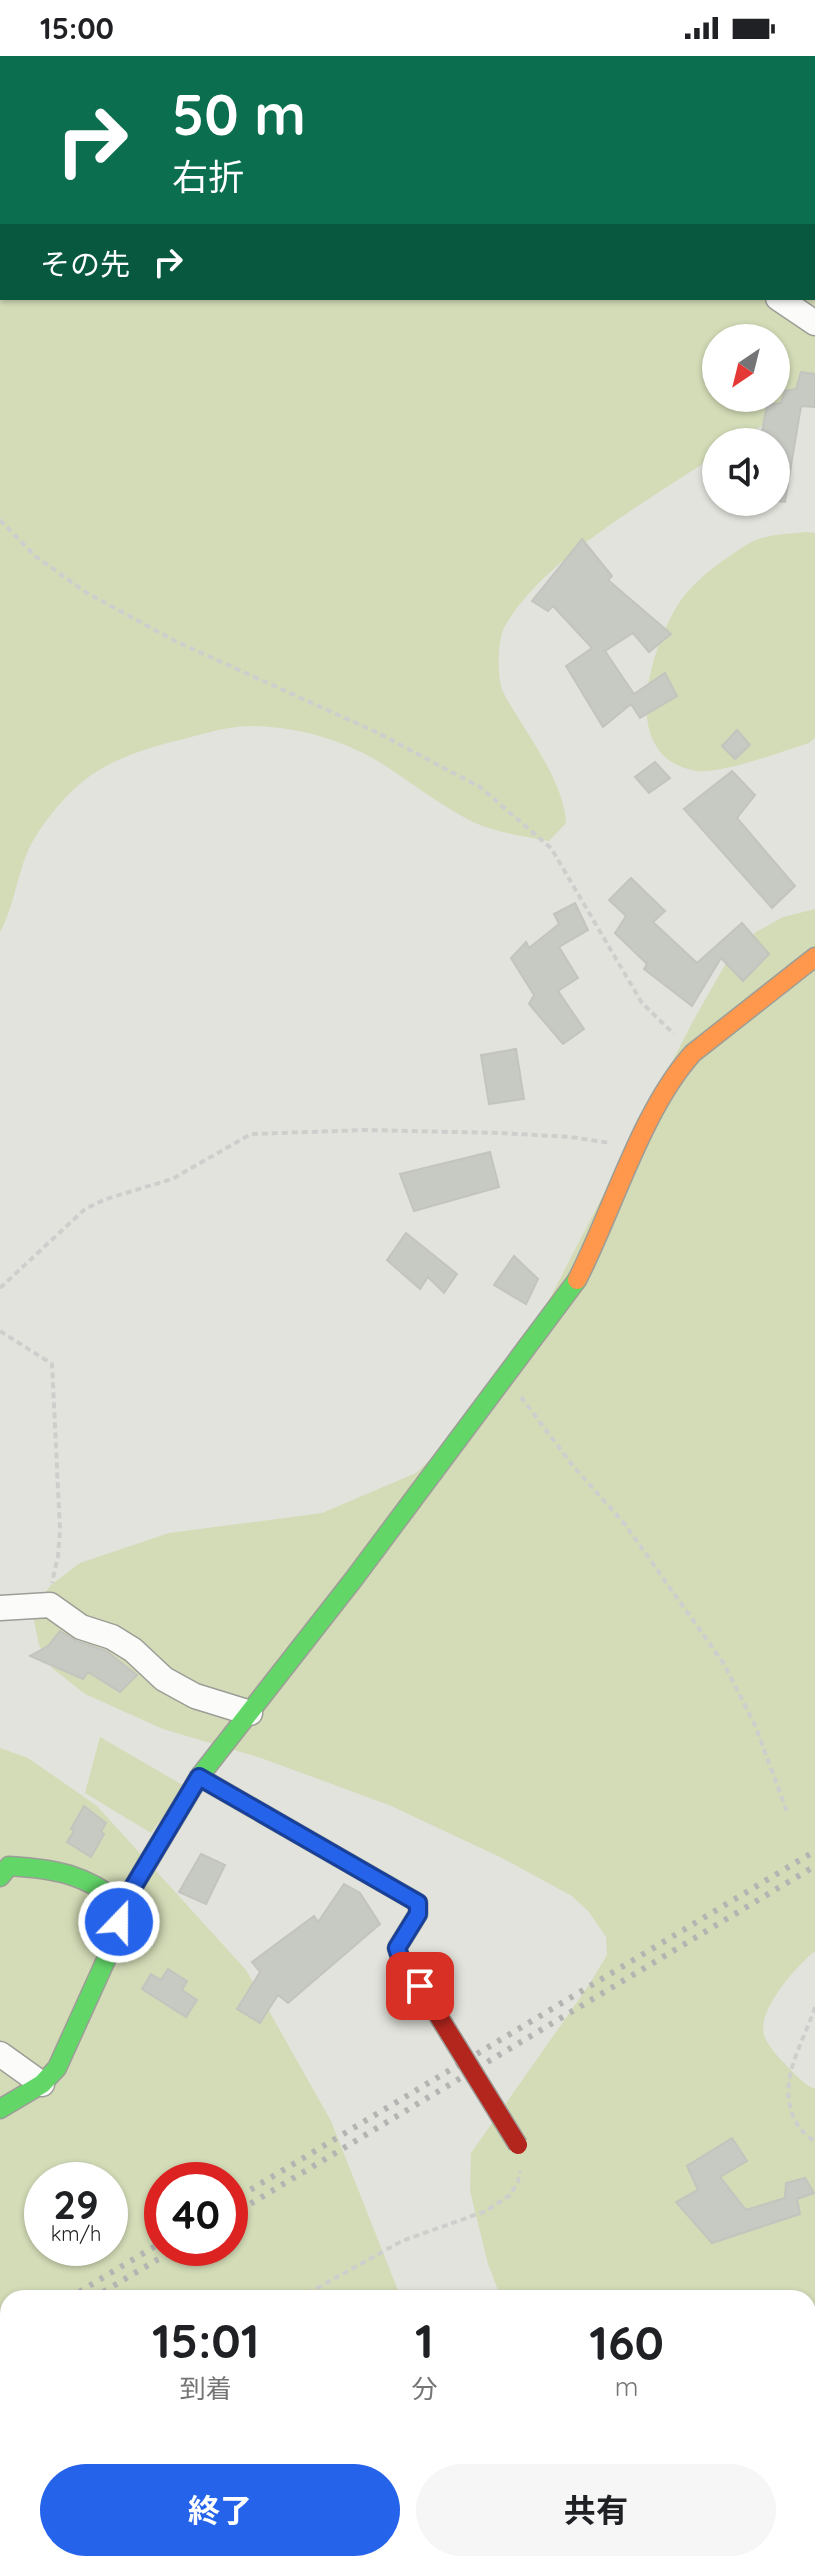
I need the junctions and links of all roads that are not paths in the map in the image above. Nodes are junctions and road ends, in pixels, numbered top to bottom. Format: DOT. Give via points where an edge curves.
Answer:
graph roads {
  1 [pos="781,300"];
  2 [pos="815,323"];
  3 [pos="815,957"];
  4 [pos="0,1608"];
  5 [pos="250,1713"];
  6 [pos="199,1777"];
  7 [pos="0,1877"];
  8 [pos="123,1904"];
  9 [pos="0,2054"];
  10 [pos="42,2084"];
  11 [pos="0,2109"];
  12 [pos="518,2145"];
  1 -- 2 [label="street"];
  3 -- 5 [label="street" via="676,1072 578,1279"];
  4 -- 5 [label="street" via="50,1605 81,1627 133,1650 164,1679 195,1696"];
  5 -- 6 [label="street"];
  6 -- 8 [label="street"];
  6 -- 12 [label="street, bridge" via="418,1903 418,1914 397,1948 402,1963"];
  7 -- 8 [label="street" via="9,1866 59,1868 95,1883"];
  8 -- 10 [label="street" via="115,1940 57,2068"];
  9 -- 10 [label="street"];
  10 -- 11 [label="street"];
}
